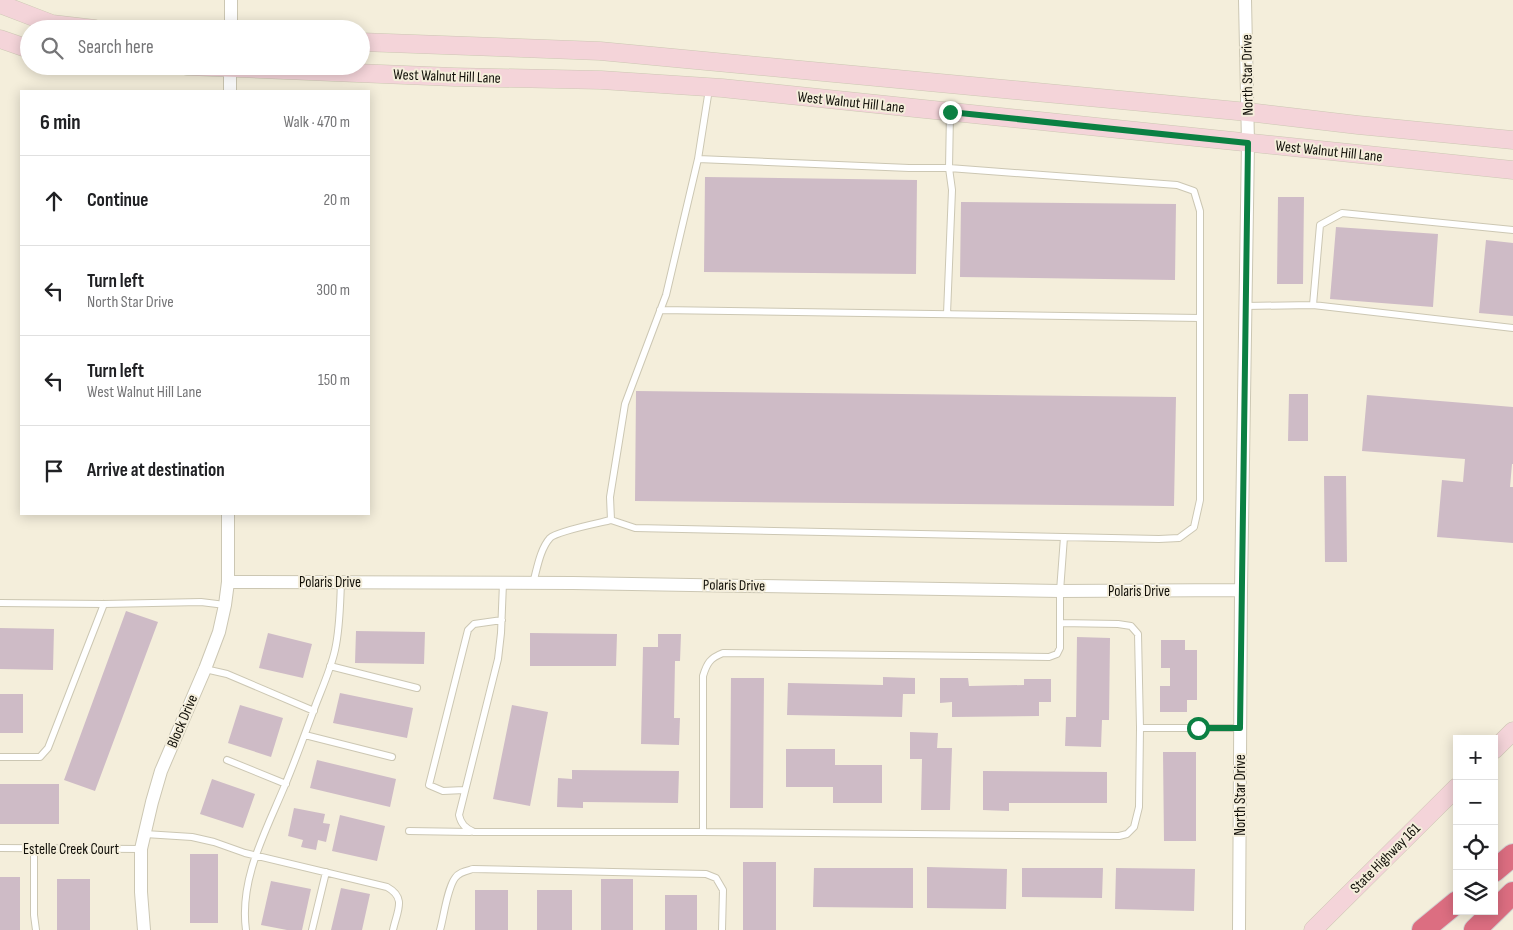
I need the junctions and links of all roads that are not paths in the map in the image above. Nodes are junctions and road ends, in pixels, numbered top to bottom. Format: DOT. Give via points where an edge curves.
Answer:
graph roads {
  1 [pos="231,0"];
  2 [pos="1245,0"];
  3 [pos="0,4"];
  4 [pos="42,20"];
  5 [pos="230,20"];
  6 [pos="0,40"];
  7 [pos="370,42"];
  8 [pos="20,46"];
  9 [pos="712,61"];
  10 [pos="370,73"];
  11 [pos="230,75"];
  12 [pos="953,84"];
  13 [pos="709,88"];
  14 [pos="230,90"];
  15 [pos="950,112"];
  16 [pos="1248,112"];
  17 [pos="1513,140"];
  18 [pos="1248,143"];
  19 [pos="698,159"];
  20 [pos="949,168"];
  21 [pos="1513,170"];
  22 [pos="1513,230"];
  23 [pos="1312,305"];
  24 [pos="1246,306"];
  25 [pos="660,310"];
  26 [pos="947,314"];
  27 [pos="1200,318"];
  28 [pos="1513,328"];
  29 [pos="228,515"];
  30 [pos="611,520"];
  31 [pos="1064,537"];
  32 [pos="228,582"];
  33 [pos="341,582"];
  34 [pos="503,583"];
  35 [pos="533,583"];
  36 [pos="1241,590"];
  37 [pos="1060,591"];
  38 [pos="0,603"];
  39 [pos="104,604"];
  40 [pos="225,605"];
  41 [pos="502,620"];
  42 [pos="1060,623"];
  43 [pos="330,666"];
  44 [pos="205,669"];
  45 [pos="417,688"];
  46 [pos="314,711"];
  47 [pos="1140,728"];
  48 [pos="1240,728"];
  49 [pos="1513,731"];
  50 [pos="305,735"];
  51 [pos="1498,746"];
  52 [pos="0,757"];
  53 [pos="392,757"];
  54 [pos="227,760"];
  55 [pos="286,784"];
  56 [pos="464,790"];
  57 [pos="1453,791"];
  58 [pos="409,831"];
  59 [pos="474,832"];
  60 [pos="703,832"];
  61 [pos="145,834"];
  62 [pos="0,848"];
  63 [pos="34,849"];
  64 [pos="142,850"];
  65 [pos="256,855"];
  66 [pos="1513,855"];
  67 [pos="1495,870"];
  68 [pos="326,872"];
  69 [pos="1513,893"];
  70 [pos="1453,905"];
  71 [pos="36,930"];
  72 [pos="144,930"];
  73 [pos="246,930"];
  74 [pos="312,930"];
  75 [pos="393,930"];
  76 [pos="440,930"];
  77 [pos="722,930"];
  78 [pos="1239,930"];
  79 [pos="1313,930"];
  80 [pos="1423,930"];
  81 [pos="1475,930"];
  1 -- 5 [label="street"];
  2 -- 16 [label="street, North Star Drive"];
  3 -- 4 [label="main road"];
  6 -- 8 [label="main road"];
  7 -- 9 [label="main road, West Walnut Hill Lane" via="600,51"];
  9 -- 12 [label="main road, West Walnut Hill Lane"];
  9 -- 13 [label="main road"];
  10 -- 13 [label="main road, West Walnut Hill Lane" via="601,80"];
  11 -- 14 [label="street"];
  12 -- 15 [label="main road"];
  12 -- 16 [label="main road, West Walnut Hill Lane"];
  13 -- 15 [label="main road, West Walnut Hill Lane"];
  13 -- 19 [label="lane"];
  15 -- 18 [label="main road, West Walnut Hill Lane"];
  15 -- 20 [label="lane"];
  16 -- 17 [label="main road, West Walnut Hill Lane"];
  16 -- 18 [label="street, North Star Drive"];
  18 -- 21 [label="main road, West Walnut Hill Lane"];
  18 -- 24 [label="street, North Star Drive"];
  19 -- 20 [label="lane"];
  19 -- 25 [label="lane"];
  20 -- 26 [label="lane" via="952,190"];
  20 -- 27 [label="lane" via="1177,185 1194,191 1200,211"];
  22 -- 23 [label="lane" via="1342,213 1320,224"];
  23 -- 24 [label="lane"];
  23 -- 28 [label="lane"];
  24 -- 36 [label="street, North Star Drive"];
  25 -- 26 [label="lane"];
  25 -- 30 [label="lane" via="625,404 610,497"];
  26 -- 27 [label="lane"];
  27 -- 31 [label="lane" via="1200,500 1194,527 1179,538"];
  29 -- 32 [label="street, Block Drive"];
  30 -- 31 [label="lane" via="635,528"];
  30 -- 35 [label="lane" via="550,537"];
  31 -- 37 [label="lane"];
  32 -- 33 [label="street, Polaris Drive"];
  32 -- 40 [label="street, Block Drive"];
  33 -- 34 [label="street, Polaris Drive"];
  33 -- 43 [label="lane" via="340,612"];
  34 -- 35 [label="street, Polaris Drive"];
  34 -- 41 [label="lane"];
  35 -- 37 [label="street, Polaris Drive"];
  36 -- 37 [label="street, Polaris Drive"];
  36 -- 48 [label="street, North Star Drive"];
  37 -- 42 [label="lane"];
  38 -- 39 [label="lane"];
  39 -- 40 [label="lane" via="201,602"];
  39 -- 52 [label="lane" via="48,748 40,757"];
  40 -- 44 [label="street, Block Drive"];
  41 -- 56 [label="lane" via="498,659"];
  41 -- 56 [label="lane" via="474,624 468,630 429,785 443,791"];
  42 -- 47 [label="lane" via="1118,624 1131,626 1138,634"];
  42 -- 60 [label="lane" via="1060,648 1057,654 1049,657 723,653 715,656 709,660 703,676"];
  43 -- 45 [label="lane"];
  43 -- 46 [label="lane"];
  44 -- 46 [label="lane" via="227,674"];
  44 -- 61 [label="street, Block Drive" via="161,771"];
  46 -- 50 [label="lane"];
  47 -- 48 [label="lane"];
  47 -- 60 [label="lane" via="1139,807 1134,827 1119,836"];
  48 -- 78 [label="street, North Star Drive"];
  49 -- 51 [label="main road"];
  50 -- 53 [label="lane"];
  50 -- 55 [label="lane"];
  54 -- 55 [label="lane"];
  55 -- 65 [label="lane"];
  56 -- 59 [label="lane" via="459,815 466,829"];
  57 -- 79 [label="main road, State Highway 161"];
  58 -- 59 [label="lane"];
  59 -- 60 [label="lane"];
  61 -- 64 [label="street, Block Drive"];
  61 -- 65 [label="lane" via="192,837"];
  62 -- 63 [label="lane, Estelle Creek Court"];
  63 -- 64 [label="lane, Estelle Creek Court"];
  63 -- 71 [label="lane"];
  64 -- 72 [label="street, Block Drive"];
  65 -- 68 [label="lane"];
  65 -- 73 [label="lane" via="246,900"];
  66 -- 67 [label="highway"];
  68 -- 74 [label="lane"];
  68 -- 75 [label="lane" via="394,891 400,900"];
  69 -- 81 [label="highway"];
  70 -- 80 [label="highway"];
  76 -- 77 [label="lane" via="455,877 473,869 706,874 716,878 723,890"];
}
